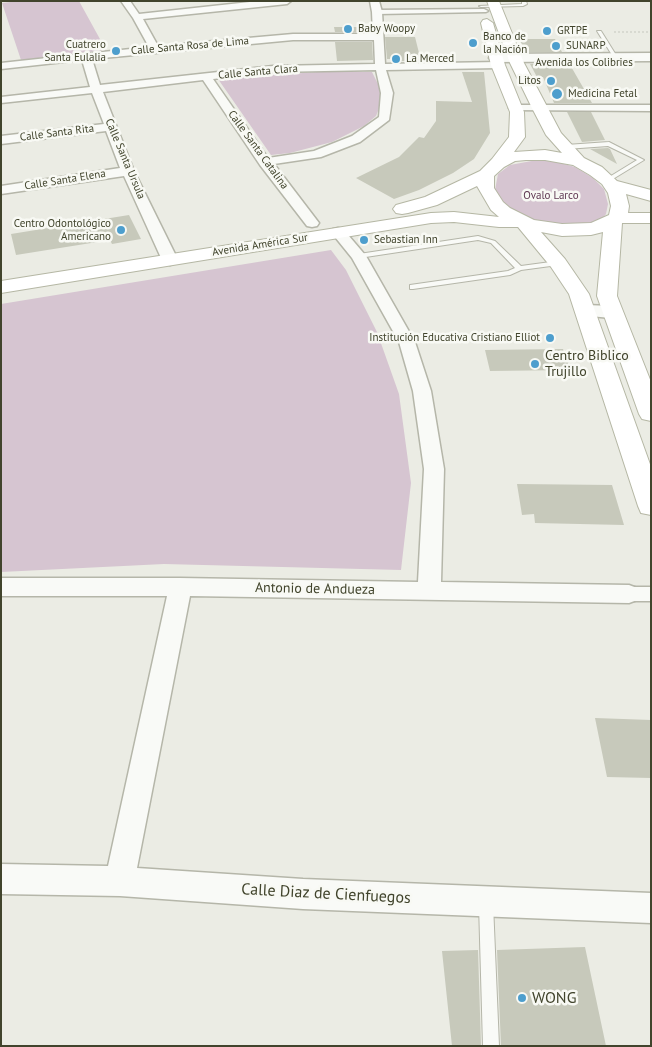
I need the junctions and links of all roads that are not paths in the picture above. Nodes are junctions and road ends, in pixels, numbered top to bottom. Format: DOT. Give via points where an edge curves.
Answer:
graph roads {
  1 [pos="125,1"];
  2 [pos="287,1"];
  3 [pos="374,1"];
  4 [pos="524,1"];
  5 [pos="487,5"];
  6 [pos="377,12"];
  7 [pos="137,17"];
  8 [pos="599,32"];
  9 [pos="379,37"];
  10 [pos="155,49"];
  11 [pos="86,56"];
  12 [pos="651,57"];
  13 [pos="618,60"];
  14 [pos="516,61"];
  15 [pos="496,62"];
  16 [pos="651,63"];
  17 [pos="1,66"];
  18 [pos="380,66"];
  19 [pos="206,76"];
  20 [pos="96,89"];
  21 [pos="1,100"];
  22 [pos="651,108"];
  23 [pos="516,110"];
  24 [pos="540,110"];
  25 [pos="584,110"];
  26 [pos="651,112"];
  27 [pos="112,127"];
  28 [pos="1,140"];
  29 [pos="566,147"];
  30 [pos="578,161"];
  31 [pos="266,162"];
  32 [pos="492,169"];
  33 [pos="128,171"];
  34 [pos="610,182"];
  35 [pos="1,190"];
  36 [pos="650,195"];
  37 [pos="651,218"];
  38 [pos="616,220"];
  39 [pos="312,223"];
  40 [pos="525,223"];
  41 [pos="338,232"];
  42 [pos="167,252"];
  43 [pos="358,256"];
  44 [pos="558,263"];
  45 [pos="519,268"];
  46 [pos="1,270"];
  47 [pos="1,287"];
  48 [pos="413,287"];
  49 [pos="586,311"];
  50 [pos="611,312"];
  51 [pos="651,414"];
  52 [pos="651,506"];
  53 [pos="1,586"];
  54 [pos="180,587"];
  55 [pos="429,591"];
  56 [pos="640,594"];
  57 [pos="1,879"];
  58 [pos="120,881"];
  59 [pos="486,901"];
  60 [pos="651,908"];
  61 [pos="491,1046"];
  1 -- 7 [label="street"];
  2 -- 7 [label="street"];
  3 -- 6 [label="street"];
  4 -- 5 [label="lane" via="523,5"];
  5 -- 6 [label="street"];
  5 -- 14 [label="main road"];
  5 -- 15 [label="main road"];
  6 -- 9 [label="street"];
  7 -- 10 [label="street"];
  8 -- 13 [label="lane"];
  9 -- 10 [label="street, Calle Santa Rosa de Lima" via="293,37"];
  9 -- 18 [label="street"];
  10 -- 11 [label="street, Calle Santa Rosa de Lima"];
  11 -- 17 [label="street, Calle Santa Rosa de Lima"];
  11 -- 20 [label="street, Calle Santa Ursula"];
  12 -- 13 [label="street, Avenida los Colibries"];
  13 -- 14 [label="street, Avenida los Colibries"];
  13 -- 16 [label="street, Avenida los Colibries"];
  14 -- 15 [label="street, Calle Santa Clara"];
  14 -- 24 [label="main road"];
  15 -- 18 [label="street, Calle Santa Clara"];
  15 -- 23 [label="main road"];
  18 -- 19 [label="street, Calle Santa Clara" via="273,69"];
  18 -- 31 [label="street" via="387,93 385,118 356,139 317,154"];
  19 -- 20 [label="street, Calle Santa Clara"];
  19 -- 31 [label="street, Calle Santa Catalina"];
  20 -- 21 [label="street, Calle Santa Clara"];
  20 -- 27 [label="street, Calle Santa Ursula"];
  22 -- 25 [label="street"];
  23 -- 24 [label="street"];
  23 -- 32 [label="main road" via="517,136"];
  24 -- 25 [label="street"];
  24 -- 29 [label="main road" via="554,135"];
  25 -- 26 [label="street"];
  27 -- 28 [label="street, Calle Santa Rita"];
  27 -- 33 [label="street, Calle Santa Ursula"];
  29 -- 30 [label="main road"];
  29 -- 34 [label="lane" via="609,144 641,160"];
  30 -- 32 [label="main road, Avenida América Sur" via="526,155 511,157"];
  30 -- 34 [label="main road"];
  31 -- 39 [label="street, Calle Santa Catalina"];
  32 -- 39 [label="main road, Avenida América Sur" via="439,198 404,209"];
  32 -- 40 [label="main road" via="486,188 497,206"];
  33 -- 35 [label="street, Calle Santa Elena"];
  33 -- 42 [label="street, Calle Santa Ursula"];
  34 -- 36 [label="main road"];
  34 -- 38 [label="main road" via="620,200"];
  37 -- 38 [label="main road"];
  38 -- 40 [label="main road" via="604,226 576,230 547,229"];
  38 -- 50 [label="main road" via="607,296"];
  39 -- 42 [label="main road, Avenida América Sur"];
  40 -- 41 [label="main road, Avenida América Sur" via="431,218"];
  40 -- 44 [label="main road"];
  41 -- 42 [label="main road, Avenida América Sur"];
  41 -- 43 [label="street"];
  42 -- 46 [label="main road, Avenida América Sur"];
  42 -- 47 [label="main road, Avenida América Sur"];
  43 -- 45 [label="lane" via="478,238 493,242"];
  43 -- 55 [label="street" via="407,342 422,391 434,470"];
  44 -- 45 [label="lane"];
  44 -- 49 [label="main road" via="579,294"];
  45 -- 48 [label="lane" via="510,273"];
  49 -- 50 [label="street"];
  49 -- 52 [label="main road"];
  50 -- 51 [label="main road"];
  53 -- 54 [label="street, Antonio de Andueza"];
  54 -- 55 [label="street, Antonio de Andueza"];
  54 -- 58 [label="street"];
  55 -- 56 [label="street, Antonio de Andueza"];
  57 -- 58 [label="street, Calle Diaz de Cienfuegos"];
  58 -- 59 [label="street, Calle Diaz de Cienfuegos" via="303,894"];
  59 -- 60 [label="street, Calle Diaz de Cienfuegos"];
  59 -- 61 [label="lane"];
}
